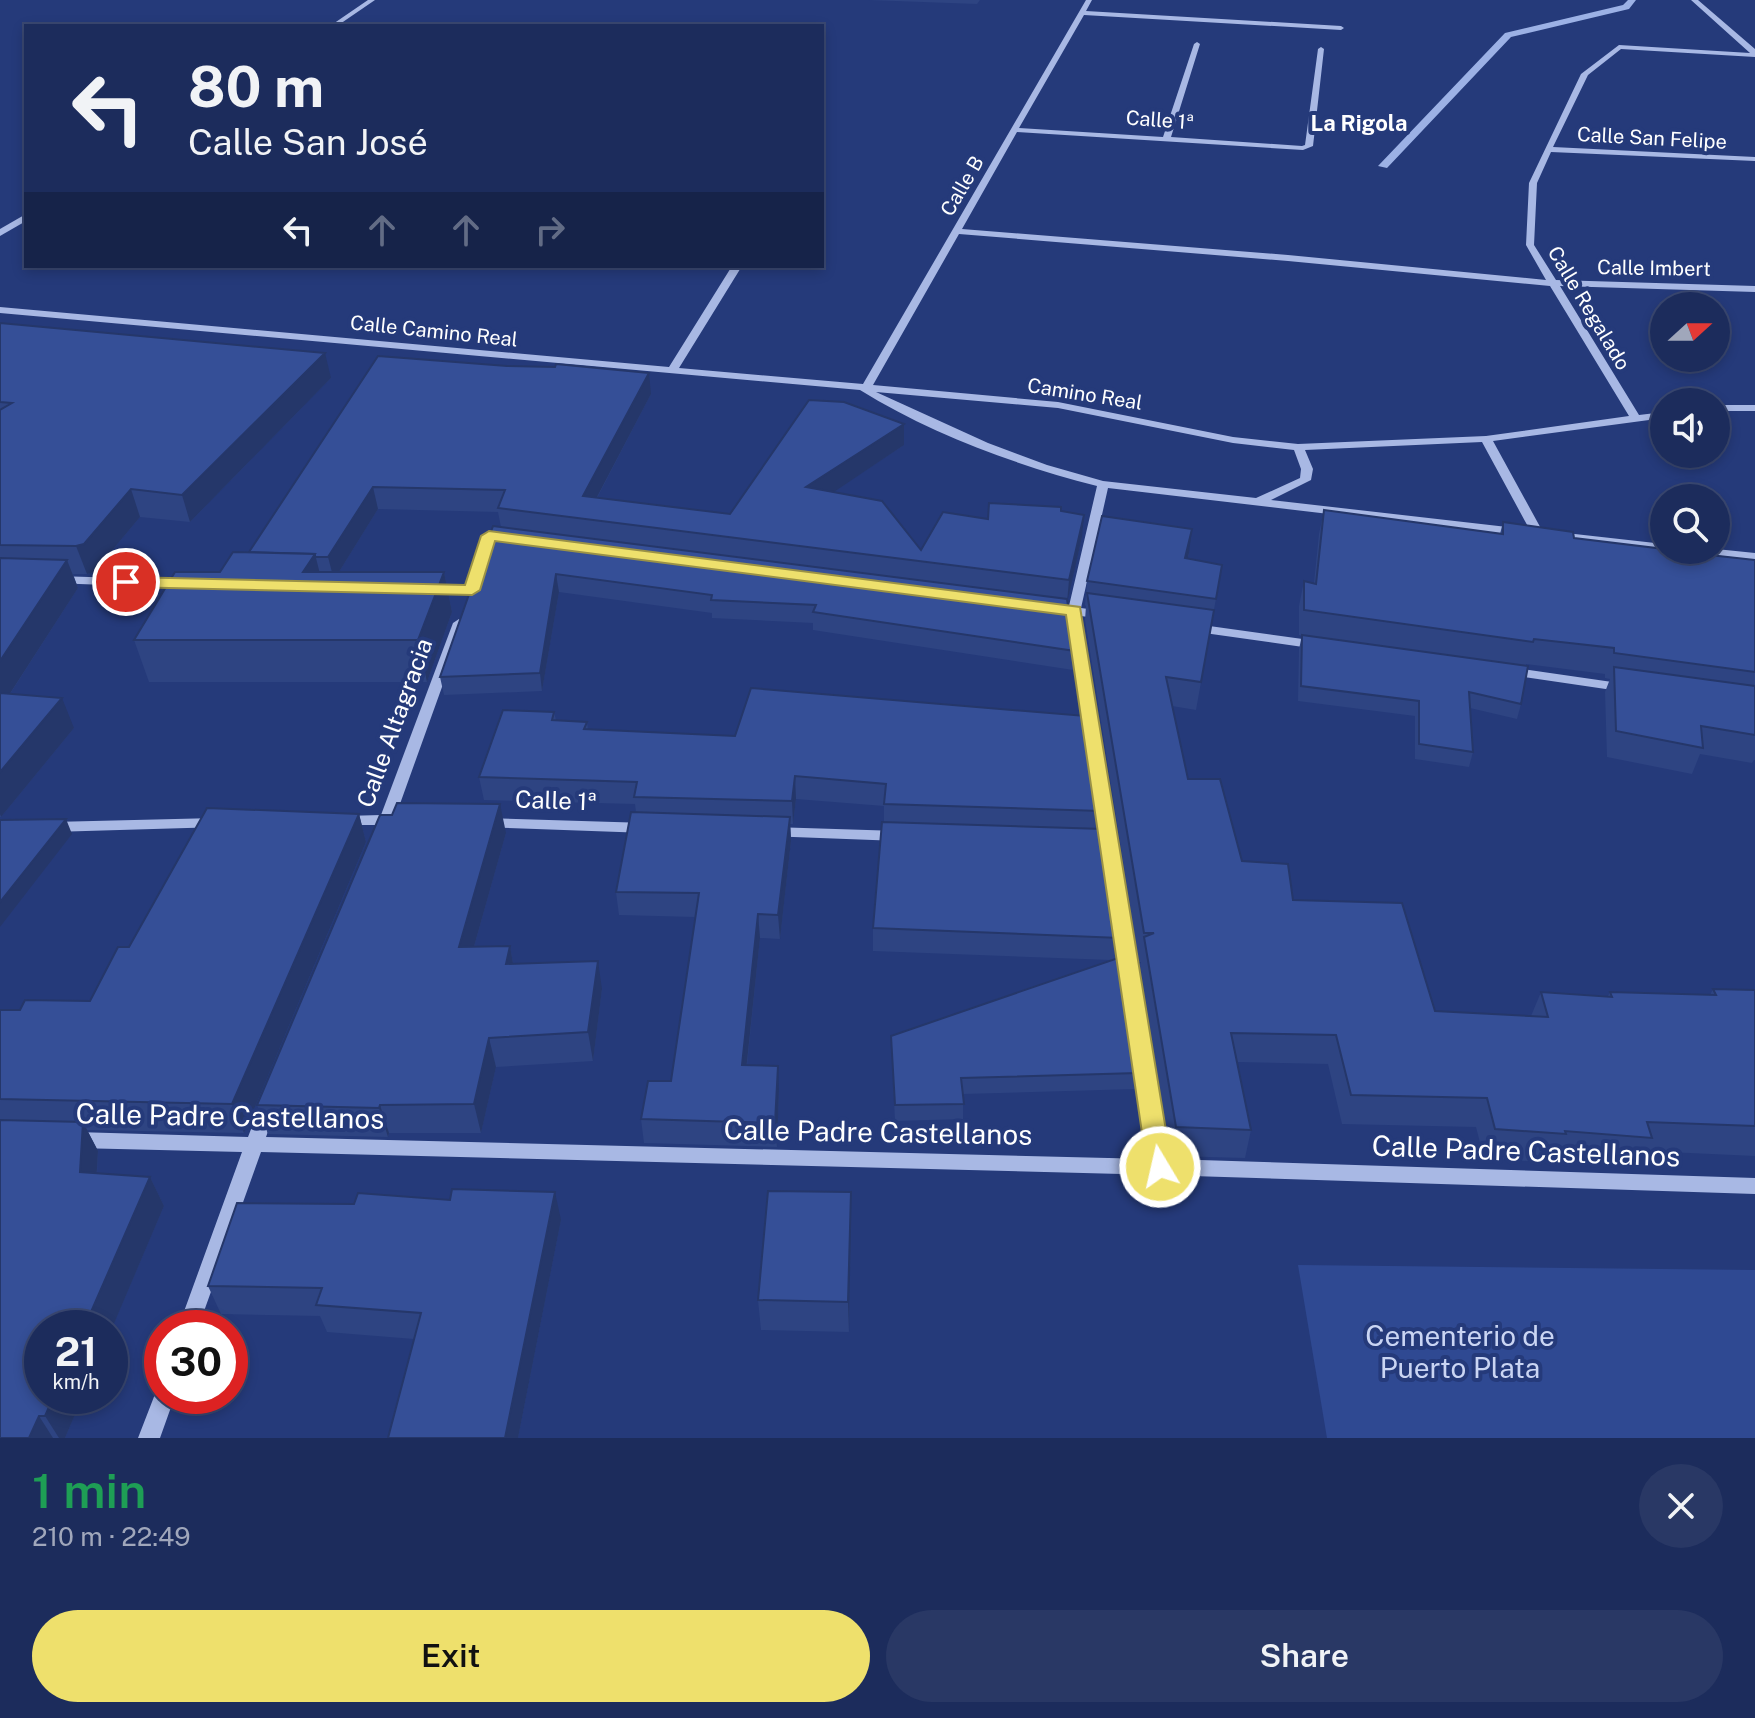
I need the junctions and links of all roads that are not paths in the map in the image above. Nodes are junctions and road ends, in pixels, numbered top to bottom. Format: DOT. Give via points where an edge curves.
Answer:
graph roads {
  1 [pos="372,0"];
  2 [pos="1089,0"];
  3 [pos="1694,0"];
  4 [pos="1082,13"];
  5 [pos="336,24"];
  6 [pos="1341,28"];
  7 [pos="1197,44"];
  8 [pos="1321,49"];
  9 [pos="1755,54"];
  10 [pos="1015,130"];
  11 [pos="1166,141"];
  12 [pos="1548,149"];
  13 [pos="1755,159"];
  14 [pos="24,218"];
  15 [pos="957,231"];
  16 [pos="0,233"];
  17 [pos="736,268"];
  18 [pos="1552,283"];
  19 [pos="1755,289"];
  20 [pos="0,310"];
  21 [pos="671,372"];
  22 [pos="865,390"];
  23 [pos="1730,408"];
  24 [pos="1755,408"];
  25 [pos="1650,417"];
  26 [pos="1636,419"];
  27 [pos="1486,439"];
  28 [pos="1298,447"];
  29 [pos="1103,484"];
  30 [pos="1255,502"];
  31 [pos="1538,534"];
  32 [pos="520,540"];
  33 [pos="1650,546"];
  34 [pos="1730,554"];
  35 [pos="1755,557"];
  36 [pos="47,580"];
  37 [pos="204,584"];
  38 [pos="409,589"];
  39 [pos="472,590"];
  40 [pos="1042,607"];
  41 [pos="1074,611"];
  42 [pos="1121,617"];
  43 [pos="1185,626"];
  44 [pos="1327,646"];
  45 [pos="1486,668"];
  46 [pos="1644,690"];
  47 [pos="387,820"];
  48 [pos="325,821"];
  49 [pos="418,821"];
  50 [pos="465,822"];
  51 [pos="232,823"];
  52 [pos="31,827"];
  53 [pos="670,829"];
  54 [pos="748,831"];
  55 [pos="921,837"];
  56 [pos="375,849"];
  57 [pos="276,1085"];
  58 [pos="63,1139"];
  59 [pos="252,1144"];
  60 [pos="1160,1167"];
  61 [pos="1755,1186"];
  62 [pos="194,1310"];
  63 [pos="158,1414"];
  64 [pos="149,1438"];
  1 -- 5 [label="street"];
  2 -- 4 [label="street, Calle B"];
  3 -- 9 [label="street"];
  4 -- 6 [label="street"];
  4 -- 10 [label="street, Calle B"];
  7 -- 11 [label="street"];
  8 -- 11 [label="street, Calle 1ª" via="1309,146"];
  9 -- 12 [label="street, Calle Regalado" via="1619,47 1585,74"];
  10 -- 11 [label="street, Calle 1ª"];
  10 -- 15 [label="street, Calle B"];
  12 -- 13 [label="street, Calle San Felipe"];
  12 -- 18 [label="street, Calle Regalado" via="1533,183 1530,245"];
  14 -- 16 [label="street"];
  15 -- 18 [label="street, Calle Imbert"];
  15 -- 22 [label="street, Calle B"];
  17 -- 21 [label="street"];
  18 -- 19 [label="street, Calle Imbert"];
  18 -- 26 [label="street, Calle Regalado"];
  20 -- 21 [label="street, Calle Camino Real"];
  21 -- 22 [label="street, Calle Camino Real"];
  22 -- 28 [label="street, Camino Real" via="1058,405 1233,440"];
  22 -- 29 [label="street" via="1045,469"];
  23 -- 24 [label="street"];
  25 -- 26 [label="street, Camino Real"];
  26 -- 27 [label="street, Camino Real"];
  27 -- 28 [label="street, Camino Real"];
  27 -- 31 [label="street"];
  28 -- 30 [label="street" via="1307,469 1305,480"];
  29 -- 30 [label="street"];
  29 -- 41 [label="street"];
  30 -- 31 [label="street"];
  31 -- 33 [label="street"];
  32 -- 39 [label="street, Calle Altagracia" via="489,536"];
  34 -- 35 [label="street"];
  36 -- 37 [label="street"];
  38 -- 39 [label="street"];
  39 -- 47 [label="street, Calle Altagracia"];
  40 -- 41 [label="street"];
  41 -- 42 [label="street"];
  41 -- 60 [label="street" via="1102,843"];
  43 -- 44 [label="street"];
  45 -- 46 [label="street"];
  47 -- 48 [label="street"];
  47 -- 49 [label="street"];
  47 -- 56 [label="street, Calle Altagracia"];
  50 -- 53 [label="street, Calle 1ª"];
  51 -- 52 [label="street"];
  54 -- 55 [label="street"];
  57 -- 59 [label="street"];
  58 -- 59 [label="street, Calle Padre Castellanos"];
  59 -- 60 [label="street, Calle Padre Castellanos"];
  59 -- 62 [label="street"];
  60 -- 61 [label="street, Calle Padre Castellanos"];
  63 -- 64 [label="street"];
}
